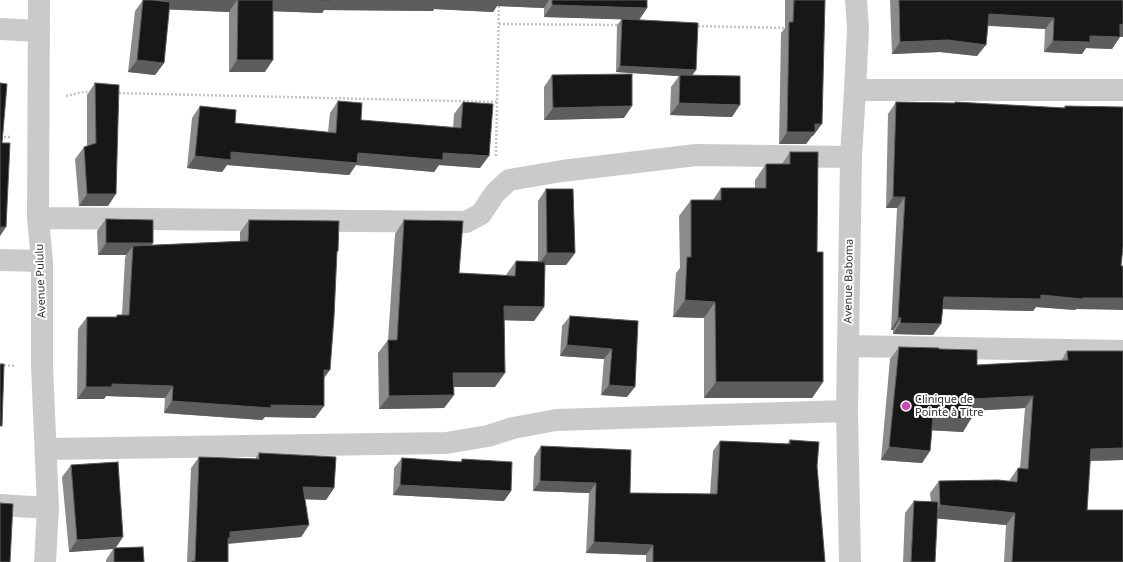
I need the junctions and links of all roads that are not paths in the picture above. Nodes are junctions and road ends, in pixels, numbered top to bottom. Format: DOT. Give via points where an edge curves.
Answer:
graph roads {
  1 [pos="39,0"];
  2 [pos="856,0"];
  3 [pos="0,29"];
  4 [pos="39,31"];
  5 [pos="855,90"];
  6 [pos="1123,90"];
  7 [pos="851,157"];
  8 [pos="38,218"];
  9 [pos="0,260"];
  10 [pos="42,261"];
  11 [pos="848,346"];
  12 [pos="1123,351"];
  13 [pos="847,411"];
  14 [pos="46,448"];
  15 [pos="0,505"];
  16 [pos="48,508"];
  17 [pos="45,562"];
  18 [pos="850,562"];
  1 -- 4 [label="street, Avenue Pululu"];
  2 -- 5 [label="street, Avenue Baboma" via="858,29"];
  3 -- 4 [label="street"];
  4 -- 8 [label="street, Avenue Pululu"];
  5 -- 6 [label="street"];
  5 -- 7 [label="street, Avenue Baboma"];
  7 -- 8 [label="street" via="696,154 562,171 509,180 495,193 481,214 466,222"];
  7 -- 11 [label="street, Avenue Baboma"];
  8 -- 10 [label="street, Avenue Pululu"];
  9 -- 10 [label="street"];
  10 -- 14 [label="street, Avenue Pululu" via="42,366"];
  11 -- 12 [label="street"];
  11 -- 13 [label="street, Avenue Baboma"];
  13 -- 14 [label="street" via="556,420 513,428 488,436 446,442"];
  13 -- 18 [label="street, Avenue Baboma"];
  14 -- 16 [label="street, Avenue Pululu"];
  15 -- 16 [label="street"];
  16 -- 17 [label="street, Avenue Pululu"];
}
